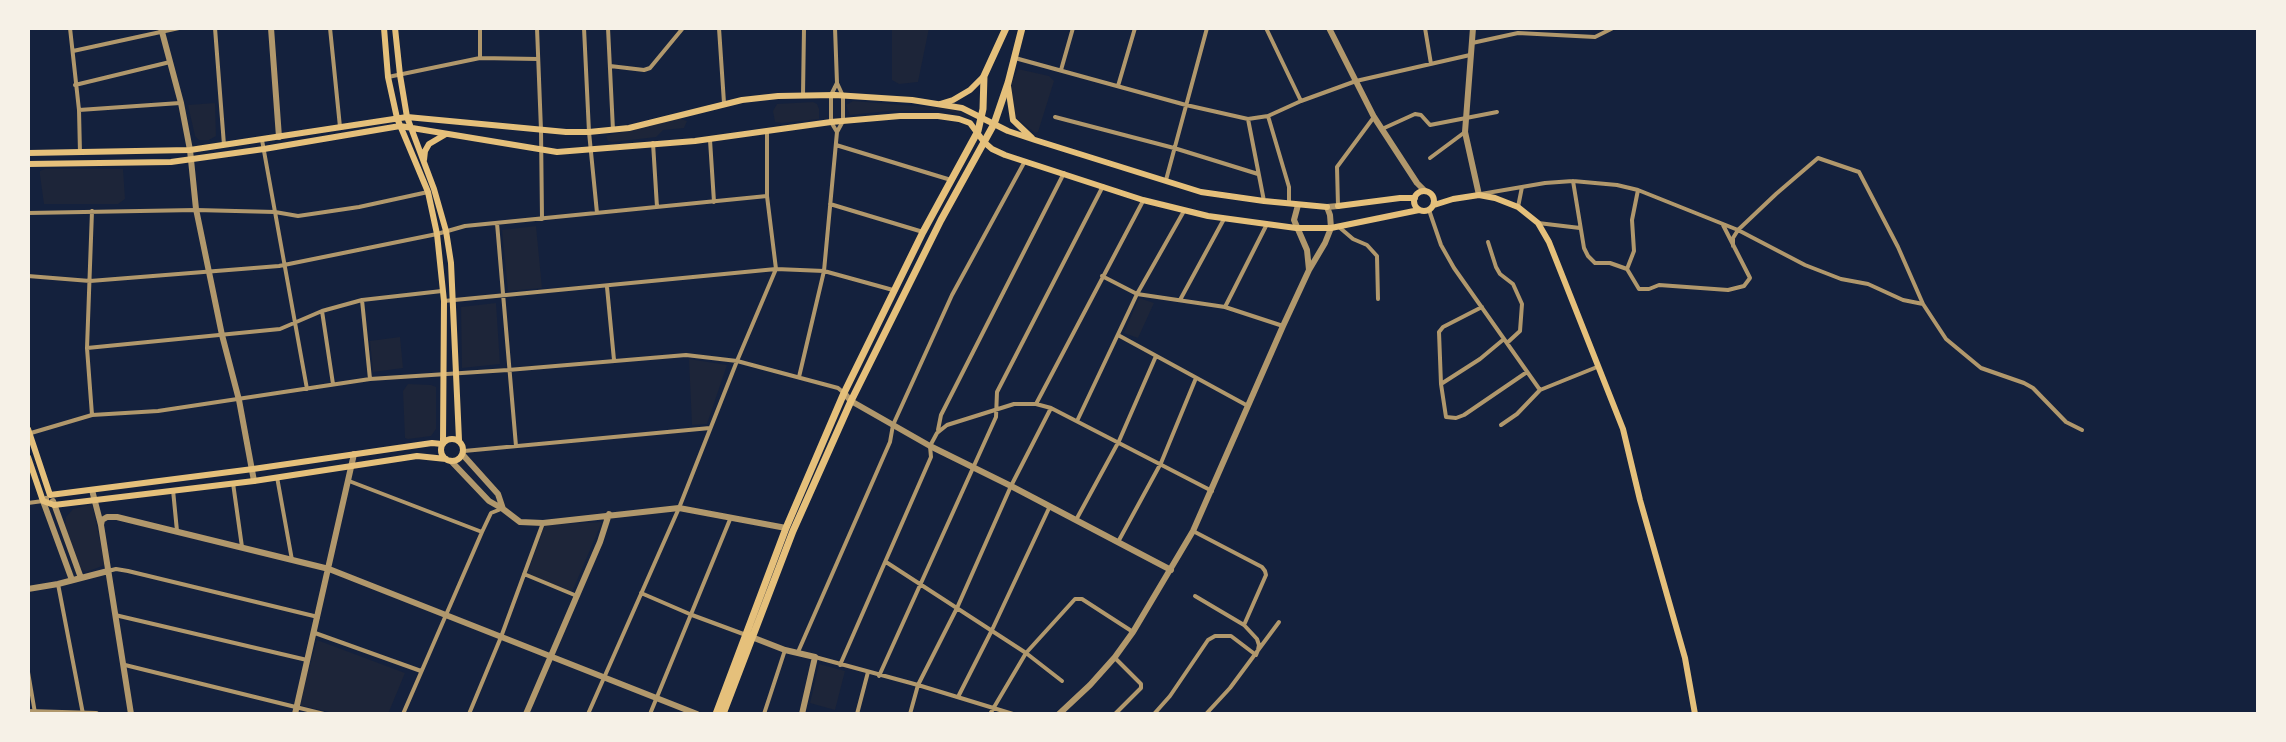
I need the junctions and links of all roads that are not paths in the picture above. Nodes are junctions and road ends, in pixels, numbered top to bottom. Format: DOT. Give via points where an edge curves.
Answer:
graph roads {
  1 [pos="70,28"];
  2 [pos="179,28"];
  3 [pos="215,28"];
  4 [pos="271,28"];
  5 [pos="330,28"];
  6 [pos="384,28"];
  7 [pos="395,28"];
  8 [pos="480,28"];
  9 [pos="537,28"];
  10 [pos="584,28"];
  11 [pos="608,28"];
  12 [pos="683,28"];
  13 [pos="719,28"];
  14 [pos="804,28"];
  15 [pos="835,28"];
  16 [pos="1006,28"];
  17 [pos="1022,28"];
  18 [pos="1073,28"];
  19 [pos="1135,28"];
  20 [pos="1207,28"];
  21 [pos="1266,28"];
  22 [pos="1329,28"];
  23 [pos="1425,28"];
  24 [pos="1473,28"];
  25 [pos="1613,28"];
  26 [pos="162,30"];
  27 [pos="1472,43"];
  28 [pos="73,51"];
  29 [pos="1470,55"];
  30 [pos="480,58"];
  31 [pos="1015,58"];
  32 [pos="538,59"];
  33 [pos="170,62"];
  34 [pos="1431,64"];
  35 [pos="610,66"];
  36 [pos="1061,70"];
  37 [pos="400,75"];
  38 [pos="984,76"];
  39 [pos="388,77"];
  40 [pos="1356,81"];
  41 [pos="837,83"];
  42 [pos="1008,83"];
  43 [pos="75,85"];
  44 [pos="1118,86"];
  45 [pos="803,95"];
  46 [pos="831,95"];
  47 [pos="843,96"];
  48 [pos="1301,101"];
  49 [pos="181,103"];
  50 [pos="724,103"];
  51 [pos="939,104"];
  52 [pos="1186,105"];
  53 [pos="79,110"];
  54 [pos="1497,112"];
  55 [pos="1268,116"];
  56 [pos="407,117"];
  57 [pos="981,117"];
  58 [pos="1055,117"];
  59 [pos="1374,117"];
  60 [pos="1467,118"];
  61 [pos="1248,119"];
  62 [pos="843,121"];
  63 [pos="398,122"];
  64 [pos="831,122"];
  65 [pos="994,124"];
  66 [pos="340,127"];
  67 [pos="409,127"];
  68 [pos="1382,129"];
  69 [pos="541,130"];
  70 [pos="613,130"];
  71 [pos="767,131"];
  72 [pos="978,131"];
  73 [pos="589,132"];
  74 [pos="837,132"];
  75 [pos="1465,132"];
  76 [pos="447,134"];
  77 [pos="279,137"];
  78 [pos="710,139"];
  79 [pos="262,140"];
  80 [pos="1035,140"];
  81 [pos="984,142"];
  82 [pos="653,143"];
  83 [pos="224,145"];
  84 [pos="836,145"];
  85 [pos="1174,148"];
  86 [pos="264,149"];
  87 [pos="542,149"];
  88 [pos="190,150"];
  89 [pos="592,150"];
  90 [pos="28,153"];
  91 [pos="80,153"];
  92 [pos="1430,158"];
  93 [pos="190,159"];
  94 [pos="1025,161"];
  95 [pos="28,164"];
  96 [pos="424,164"];
  97 [pos="1064,173"];
  98 [pos="1258,174"];
  99 [pos="951,180"];
  100 [pos="1166,181"];
  101 [pos="1573,181"];
  102 [pos="1417,183"];
  103 [pos="1103,186"];
  104 [pos="1522,187"];
  105 [pos="1638,190"];
  106 [pos="1425,191"];
  107 [pos="428,192"];
  108 [pos="1479,195"];
  109 [pos="767,196"];
  110 [pos="1415,196"];
  111 [pos="1433,196"];
  112 [pos="1453,199"];
  113 [pos="1143,200"];
  114 [pos="1264,201"];
  115 [pos="714,202"];
  116 [pos="830,204"];
  117 [pos="1294,205"];
  118 [pos="1338,206"];
  119 [pos="657,207"];
  120 [pos="1327,207"];
  121 [pos="1518,207"];
  122 [pos="1431,208"];
  123 [pos="196,210"];
  124 [pos="1419,210"];
  125 [pos="92,211"];
  126 [pos="1184,211"];
  127 [pos="275,212"];
  128 [pos="28,213"];
  129 [pos="597,214"];
  130 [pos="542,219"];
  131 [pos="1224,219"];
  132 [pos="497,223"];
  133 [pos="1538,223"];
  134 [pos="1267,224"];
  135 [pos="1723,224"];
  136 [pos="1296,228"];
  137 [pos="1335,228"];
  138 [pos="1581,228"];
  139 [pos="1738,230"];
  140 [pos="446,231"];
  141 [pos="923,232"];
  142 [pos="437,234"];
  143 [pos="1488,242"];
  144 [pos="1733,246"];
  145 [pos="286,264"];
  146 [pos="776,269"];
  147 [pos="1627,269"];
  148 [pos="1309,270"];
  149 [pos="209,271"];
  150 [pos="824,271"];
  151 [pos="28,276"];
  152 [pos="1102,276"];
  153 [pos="90,281"];
  154 [pos="607,287"];
  155 [pos="443,291"];
  156 [pos="895,291"];
  157 [pos="1137,294"];
  158 [pos="502,296"];
  159 [pos="1378,299"];
  160 [pos="362,300"];
  161 [pos="454,300"];
  162 [pos="1180,300"];
  163 [pos="444,301"];
  164 [pos="1923,304"];
  165 [pos="1225,307"];
  166 [pos="1482,307"];
  167 [pos="322,311"];
  168 [pos="295,323"];
  169 [pos="1283,326"];
  170 [pos="222,335"];
  171 [pos="1118,335"];
  172 [pos="1505,341"];
  173 [pos="87,348"];
  174 [pos="1156,356"];
  175 [pos="614,360"];
  176 [pos="737,361"];
  177 [pos="1597,367"];
  178 [pos="508,370"];
  179 [pos="1527,372"];
  180 [pos="443,374"];
  181 [pos="455,374"];
  182 [pos="799,377"];
  183 [pos="1196,378"];
  184 [pos="370,379"];
  185 [pos="333,384"];
  186 [pos="1441,384"];
  187 [pos="307,389"];
  188 [pos="1540,390"];
  189 [pos="844,393"];
  190 [pos="239,400"];
  191 [pos="851,401"];
  192 [pos="1036,404"];
  193 [pos="1248,406"];
  194 [pos="996,408"];
  195 [pos="1051,408"];
  196 [pos="92,415"];
  197 [pos="1077,419"];
  198 [pos="893,425"];
  199 [pos="1501,425"];
  200 [pos="710,428"];
  201 [pos="2082,430"];
  202 [pos="29,432"];
  203 [pos="937,433"];
  204 [pos="459,440"];
  205 [pos="1119,441"];
  206 [pos="443,443"];
  207 [pos="516,446"];
  208 [pos="930,446"];
  209 [pos="463,453"];
  210 [pos="354,454"];
  211 [pos="28,457"];
  212 [pos="448,460"];
  213 [pos="1161,463"];
  214 [pos="353,464"];
  215 [pos="972,466"];
  216 [pos="253,469"];
  217 [pos="277,477"];
  218 [pos="254,481"];
  219 [pos="349,481"];
  220 [pos="233,483"];
  221 [pos="1011,486"];
  222 [pos="92,490"];
  223 [pos="173,490"];
  224 [pos="1212,491"];
  225 [pos="50,495"];
  226 [pos="93,500"];
  227 [pos="43,501"];
  228 [pos="28,503"];
  229 [pos="54,505"];
  230 [pos="1050,506"];
  231 [pos="679,508"];
  232 [pos="503,509"];
  233 [pos="609,514"];
  234 [pos="731,517"];
  235 [pos="1076,520"];
  236 [pos="543,523"];
  237 [pos="101,525"];
  238 [pos="786,528"];
  239 [pos="177,531"];
  240 [pos="1193,531"];
  241 [pos="482,532"];
  242 [pos="1118,543"];
  243 [pos="242,547"];
  244 [pos="292,560"];
  245 [pos="886,562"];
  246 [pos="329,569"];
  247 [pos="1171,570"];
  248 [pos="108,571"];
  249 [pos="524,574"];
  250 [pos="81,578"];
  251 [pos="72,580"];
  252 [pos="58,584"];
  253 [pos="921,584"];
  254 [pos="28,589"];
  255 [pos="641,593"];
  256 [pos="577,596"];
  257 [pos="1195,596"];
  258 [pos="957,608"];
  259 [pos="115,615"];
  260 [pos="692,615"];
  261 [pos="446,616"];
  262 [pos="318,617"];
  263 [pos="1279,622"];
  264 [pos="1244,625"];
  265 [pos="992,630"];
  266 [pos="1133,632"];
  267 [pos="315,633"];
  268 [pos="749,636"];
  269 [pos="501,637"];
  270 [pos="785,650"];
  271 [pos="798,652"];
  272 [pos="1026,653"];
  273 [pos="1256,655"];
  274 [pos="552,657"];
  275 [pos="815,657"];
  276 [pos="1115,657"];
  277 [pos="308,660"];
  278 [pos="123,664"];
  279 [pos="840,665"];
  280 [pos="421,671"];
  281 [pos="28,672"];
  282 [pos="868,672"];
  283 [pos="879,676"];
  284 [pos="605,677"];
  285 [pos="1062,681"];
  286 [pos="918,685"];
  287 [pos="958,697"];
  288 [pos="657,698"];
  289 [pos="296,711"];
  290 [pos="991,711"];
  291 [pos="33,712"];
  292 [pos="83,714"];
  293 [pos="96,714"];
  294 [pos="131,714"];
  295 [pos="324,714"];
  296 [pos="403,714"];
  297 [pos="469,714"];
  298 [pos="526,714"];
  299 [pos="588,714"];
  300 [pos="650,714"];
  301 [pos="697,714"];
  302 [pos="716,714"];
  303 [pos="723,714"];
  304 [pos="764,714"];
  305 [pos="802,714"];
  306 [pos="857,714"];
  307 [pos="910,714"];
  308 [pos="1013,714"];
  309 [pos="1059,714"];
  310 [pos="1115,714"];
  311 [pos="1154,714"];
  312 [pos="1206,714"];
  313 [pos="1695,714"];
  1 -- 28 [label="street"];
  2 -- 26 [label="street"];
  3 -- 83 [label="street"];
  4 -- 77 [label="street"];
  5 -- 66 [label="street"];
  6 -- 39 [label="main road"];
  7 -- 37 [label="main road"];
  8 -- 30 [label="street"];
  9 -- 32 [label="street"];
  10 -- 73 [label="street"];
  11 -- 35 [label="street"];
  12 -- 35 [label="street" via="650,68"];
  13 -- 50 [label="street"];
  14 -- 45 [label="street"];
  15 -- 41 [label="street"];
  16 -- 38 [label="main road"];
  17 -- 31 [label="main road"];
  18 -- 36 [label="street"];
  19 -- 44 [label="street"];
  20 -- 52 [label="street"];
  21 -- 48 [label="street"];
  22 -- 40 [label="street"];
  23 -- 34 [label="street"];
  24 -- 27 [label="street"];
  25 -- 27 [label="street" via="1595,37 1518,33"];
  26 -- 28 [label="street"];
  26 -- 33 [label="street"];
  27 -- 29 [label="street"];
  28 -- 43 [label="street"];
  29 -- 34 [label="street"];
  29 -- 60 [label="street"];
  30 -- 32 [label="street"];
  30 -- 37 [label="street"];
  31 -- 36 [label="street"];
  31 -- 42 [label="main road"];
  32 -- 69 [label="street"];
  33 -- 43 [label="street"];
  33 -- 49 [label="street"];
  34 -- 40 [label="street"];
  35 -- 70 [label="street"];
  36 -- 44 [label="street"];
  37 -- 39 [label="street"];
  37 -- 56 [label="main road"];
  38 -- 51 [label="main road" via="970,90"];
  38 -- 57 [label="main road"];
  39 -- 63 [label="main road"];
  40 -- 48 [label="street"];
  40 -- 59 [label="street"];
  41 -- 46 [label="street"];
  41 -- 47 [label="street"];
  42 -- 65 [label="main road"];
  42 -- 80 [label="main road" via="1013,120"];
  43 -- 53 [label="street"];
  44 -- 52 [label="street"];
  45 -- 46 [label="main road"];
  45 -- 50 [label="main road"];
  46 -- 47 [label="main road"];
  46 -- 64 [label="street"];
  47 -- 51 [label="main road"];
  47 -- 62 [label="street"];
  48 -- 55 [label="street"];
  49 -- 53 [label="street"];
  49 -- 88 [label="street"];
  50 -- 70 [label="main road"];
  51 -- 57 [label="main road"];
  52 -- 61 [label="street"];
  52 -- 85 [label="street"];
  53 -- 91 [label="street"];
  54 -- 60 [label="street"];
  55 -- 61 [label="street"];
  55 -- 117 [label="street"];
  56 -- 63 [label="main road"];
  56 -- 67 [label="main road"];
  56 -- 69 [label="main road"];
  57 -- 65 [label="main road"];
  57 -- 72 [label="main road"];
  58 -- 85 [label="street"];
  59 -- 68 [label="street"];
  59 -- 118 [label="street" via="1337,167"];
  60 -- 68 [label="street" via="1430,125 1415,114"];
  60 -- 75 [label="street"];
  61 -- 98 [label="street"];
  62 -- 64 [label="main road"];
  62 -- 72 [label="main road" via="938,116 970,123"];
  62 -- 74 [label="street"];
  63 -- 66 [label="main road"];
  63 -- 67 [label="main road"];
  63 -- 86 [label="main road"];
  63 -- 107 [label="main road"];
  64 -- 71 [label="main road"];
  64 -- 74 [label="street"];
  65 -- 80 [label="main road"];
  65 -- 81 [label="main road"];
  66 -- 77 [label="main road"];
  67 -- 76 [label="main road"];
  67 -- 96 [label="main road"];
  68 -- 102 [label="street"];
  69 -- 73 [label="main road"];
  69 -- 87 [label="street"];
  70 -- 73 [label="main road"];
  71 -- 78 [label="main road"];
  71 -- 109 [label="street"];
  72 -- 81 [label="main road"];
  72 -- 99 [label="main road"];
  73 -- 89 [label="street"];
  74 -- 84 [label="street"];
  75 -- 92 [label="street"];
  75 -- 108 [label="street"];
  76 -- 87 [label="main road"];
  76 -- 96 [label="main road" via="429,144"];
  77 -- 79 [label="main road"];
  78 -- 82 [label="main road"];
  78 -- 115 [label="street"];
  79 -- 83 [label="main road"];
  79 -- 86 [label="street"];
  80 -- 100 [label="main road"];
  81 -- 94 [label="main road"];
  81 -- 191 [label="main road"];
  82 -- 89 [label="main road"];
  82 -- 119 [label="street"];
  83 -- 88 [label="main road"];
  84 -- 99 [label="street"];
  84 -- 116 [label="street"];
  85 -- 98 [label="street"];
  85 -- 100 [label="street"];
  86 -- 93 [label="main road"];
  86 -- 127 [label="street"];
  87 -- 89 [label="main road"];
  87 -- 130 [label="street"];
  88 -- 91 [label="main road"];
  88 -- 93 [label="street"];
  89 -- 129 [label="street"];
  90 -- 91 [label="main road"];
  93 -- 95 [label="main road"];
  93 -- 123 [label="street"];
  94 -- 97 [label="main road"];
  94 -- 198 [label="street" via="952,295"];
  96 -- 140 [label="main road"];
  97 -- 103 [label="main road"];
  97 -- 203 [label="street" via="941,415"];
  98 -- 114 [label="street"];
  99 -- 141 [label="main road"];
  100 -- 114 [label="main road"];
  101 -- 104 [label="street"];
  101 -- 105 [label="street"];
  101 -- 138 [label="street"];
  102 -- 106 [label="street"];
  102 -- 110 [label="street"];
  103 -- 113 [label="main road"];
  103 -- 194 [label="street" via="997,392"];
  104 -- 108 [label="street"];
  104 -- 121 [label="street"];
  105 -- 135 [label="street"];
  105 -- 147 [label="street" via="1634,248"];
  106 -- 110 [label="main road"];
  106 -- 111 [label="main road"];
  107 -- 127 [label="street" via="298,216"];
  107 -- 142 [label="main road"];
  108 -- 112 [label="main road"];
  108 -- 121 [label="main road"];
  109 -- 115 [label="street"];
  109 -- 146 [label="street"];
  110 -- 118 [label="main road"];
  110 -- 124 [label="main road"];
  111 -- 112 [label="main road"];
  111 -- 122 [label="main road"];
  112 -- 122 [label="main road"];
  113 -- 126 [label="main road"];
  113 -- 152 [label="street"];
  114 -- 117 [label="main road"];
  115 -- 119 [label="street"];
  116 -- 141 [label="street"];
  116 -- 150 [label="street"];
  117 -- 120 [label="main road"];
  117 -- 136 [label="street"];
  118 -- 120 [label="street"];
  119 -- 129 [label="street"];
  120 -- 137 [label="street"];
  121 -- 133 [label="main road"];
  122 -- 124 [label="main road"];
  122 -- 166 [label="street" via="1441,245"];
  123 -- 125 [label="street"];
  123 -- 127 [label="street"];
  123 -- 149 [label="street"];
  124 -- 137 [label="main road"];
  125 -- 128 [label="street"];
  125 -- 153 [label="street"];
  126 -- 131 [label="main road"];
  126 -- 157 [label="street"];
  127 -- 145 [label="street"];
  129 -- 130 [label="street"];
  130 -- 132 [label="street"];
  131 -- 134 [label="main road"];
  131 -- 162 [label="street"];
  132 -- 140 [label="street"];
  132 -- 158 [label="street"];
  133 -- 138 [label="street"];
  133 -- 177 [label="main road"];
  134 -- 136 [label="main road"];
  134 -- 165 [label="street"];
  135 -- 139 [label="street"];
  135 -- 144 [label="street"];
  136 -- 137 [label="main road"];
  136 -- 148 [label="street" via="1307,250"];
  137 -- 148 [label="street"];
  137 -- 159 [label="street" via="1377,256"];
  138 -- 147 [label="street" via="1595,263"];
  139 -- 144 [label="street"];
  139 -- 164 [label="street" via="1805,265"];
  139 -- 164 [label="street" via="1818,158 1854,170 1862,176"];
  140 -- 142 [label="street"];
  140 -- 161 [label="main road"];
  141 -- 156 [label="main road"];
  142 -- 145 [label="street"];
  142 -- 155 [label="main road"];
  143 -- 172 [label="street" via="1496,267 1513,284 1522,304 1520,331"];
  144 -- 147 [label="street" via="1750,278 1744,286 1728,290 1659,285 1639,289"];
  145 -- 149 [label="street"];
  145 -- 168 [label="street"];
  146 -- 150 [label="street"];
  146 -- 154 [label="street"];
  146 -- 176 [label="street"];
  148 -- 169 [label="street"];
  149 -- 153 [label="street"];
  149 -- 170 [label="street"];
  150 -- 156 [label="street"];
  150 -- 182 [label="street"];
  151 -- 153 [label="street"];
  152 -- 157 [label="street"];
  152 -- 192 [label="street"];
  153 -- 173 [label="street"];
  154 -- 158 [label="street"];
  154 -- 175 [label="street"];
  155 -- 160 [label="street"];
  155 -- 163 [label="main road"];
  156 -- 189 [label="main road"];
  157 -- 162 [label="street"];
  157 -- 171 [label="street"];
  158 -- 161 [label="street"];
  158 -- 178 [label="street"];
  160 -- 167 [label="street"];
  160 -- 184 [label="street"];
  161 -- 163 [label="street"];
  161 -- 181 [label="main road"];
  162 -- 165 [label="street"];
  163 -- 180 [label="main road"];
  164 -- 201 [label="street" via="1946,339 1970,361 2033,388 2066,422"];
  165 -- 169 [label="street"];
  166 -- 172 [label="street"];
  166 -- 186 [label="street" via="1439,332"];
  167 -- 168 [label="street"];
  167 -- 185 [label="street"];
  168 -- 170 [label="street"];
  168 -- 187 [label="street"];
  169 -- 193 [label="street"];
  170 -- 173 [label="street"];
  170 -- 190 [label="street"];
  171 -- 174 [label="street"];
  171 -- 197 [label="street"];
  172 -- 179 [label="street"];
  172 -- 186 [label="street"];
  173 -- 196 [label="street"];
  174 -- 183 [label="street"];
  174 -- 205 [label="street"];
  175 -- 176 [label="street" via="686,355"];
  175 -- 178 [label="street"];
  176 -- 182 [label="street"];
  176 -- 200 [label="street"];
  177 -- 188 [label="street"];
  177 -- 313 [label="main road" via="1623,429 1685,658"];
  178 -- 181 [label="street"];
  178 -- 207 [label="street"];
  179 -- 186 [label="street" via="1456,418 1444,413"];
  179 -- 188 [label="street"];
  180 -- 181 [label="street"];
  180 -- 184 [label="street"];
  180 -- 206 [label="main road"];
  181 -- 204 [label="main road"];
  182 -- 189 [label="street"];
  183 -- 193 [label="street"];
  183 -- 213 [label="street"];
  184 -- 185 [label="street"];
  185 -- 187 [label="street"];
  187 -- 190 [label="street"];
  188 -- 199 [label="street"];
  189 -- 191 [label="street"];
  189 -- 238 [label="main road"];
  190 -- 196 [label="street"];
  190 -- 216 [label="street"];
  191 -- 198 [label="street"];
  191 -- 268 [label="main road"];
  192 -- 194 [label="street"];
  192 -- 195 [label="street"];
  193 -- 224 [label="street"];
  194 -- 203 [label="street"];
  194 -- 215 [label="street"];
  195 -- 197 [label="street"];
  195 -- 221 [label="street"];
  196 -- 202 [label="street"];
  197 -- 205 [label="street"];
  198 -- 208 [label="street"];
  198 -- 271 [label="street"];
  200 -- 207 [label="street"];
  200 -- 231 [label="street"];
  202 -- 225 [label="main road"];
  203 -- 208 [label="street"];
  204 -- 206 [label="main road"];
  204 -- 209 [label="main road"];
  205 -- 213 [label="street"];
  205 -- 235 [label="street"];
  206 -- 210 [label="main road"];
  206 -- 212 [label="main road" via="441,452"];
  207 -- 209 [label="street"];
  208 -- 215 [label="street"];
  208 -- 245 [label="street" via="931,457"];
  209 -- 212 [label="main road"];
  209 -- 232 [label="street" via="498,494"];
  210 -- 214 [label="street"];
  210 -- 216 [label="main road"];
  211 -- 227 [label="main road"];
  212 -- 214 [label="main road" via="417,456"];
  212 -- 232 [label="street"];
  213 -- 224 [label="street"];
  213 -- 242 [label="street"];
  214 -- 217 [label="main road"];
  214 -- 219 [label="street"];
  215 -- 221 [label="street"];
  215 -- 253 [label="street"];
  216 -- 218 [label="street"];
  216 -- 222 [label="main road"];
  217 -- 218 [label="main road"];
  217 -- 244 [label="street"];
  218 -- 220 [label="main road"];
  219 -- 241 [label="street"];
  219 -- 246 [label="street"];
  220 -- 223 [label="main road"];
  220 -- 243 [label="street"];
  221 -- 230 [label="street"];
  221 -- 258 [label="street"];
  222 -- 225 [label="main road"];
  222 -- 226 [label="street"];
  223 -- 226 [label="main road"];
  223 -- 239 [label="street"];
  224 -- 240 [label="street"];
  225 -- 227 [label="street"];
  225 -- 229 [label="street"];
  226 -- 229 [label="main road"];
  226 -- 237 [label="street"];
  227 -- 228 [label="street"];
  227 -- 229 [label="main road"];
  227 -- 251 [label="street"];
  229 -- 250 [label="street"];
  230 -- 235 [label="street"];
  230 -- 265 [label="street"];
  231 -- 233 [label="street"];
  231 -- 234 [label="street"];
  231 -- 255 [label="street"];
  232 -- 236 [label="street" via="520,522"];
  232 -- 241 [label="street" via="491,513"];
  233 -- 236 [label="street"];
  233 -- 256 [label="street"];
  234 -- 238 [label="street"];
  234 -- 260 [label="street"];
  235 -- 242 [label="street"];
  236 -- 249 [label="street"];
  237 -- 239 [label="street" via="107,517 117,517"];
  237 -- 248 [label="street"];
  238 -- 268 [label="main road"];
  239 -- 243 [label="street"];
  240 -- 247 [label="street"];
  240 -- 264 [label="street" via="1265,571"];
  241 -- 261 [label="street"];
  242 -- 247 [label="street"];
  243 -- 244 [label="street"];
  244 -- 246 [label="street"];
  245 -- 253 [label="street"];
  245 -- 279 [label="street"];
  246 -- 261 [label="street"];
  246 -- 262 [label="street"];
  247 -- 266 [label="street"];
  248 -- 250 [label="street"];
  248 -- 259 [label="street"];
  248 -- 262 [label="street" via="128,571"];
  249 -- 256 [label="street"];
  249 -- 269 [label="street"];
  250 -- 251 [label="street"];
  251 -- 252 [label="street"];
  252 -- 254 [label="street"];
  252 -- 292 [label="street"];
  253 -- 258 [label="street"];
  253 -- 283 [label="street"];
  255 -- 260 [label="street"];
  255 -- 284 [label="street"];
  256 -- 274 [label="street"];
  257 -- 264 [label="street"];
  258 -- 265 [label="street"];
  258 -- 286 [label="street"];
  259 -- 277 [label="street"];
  259 -- 278 [label="street"];
  260 -- 268 [label="street"];
  260 -- 288 [label="street"];
  261 -- 269 [label="street"];
  261 -- 280 [label="street"];
  262 -- 267 [label="street"];
  263 -- 273 [label="street"];
  264 -- 273 [label="street" via="1257,639"];
  265 -- 272 [label="street"];
  265 -- 287 [label="street"];
  266 -- 272 [label="street" via="1075,599"];
  266 -- 276 [label="street"];
  267 -- 277 [label="street"];
  267 -- 280 [label="street"];
  268 -- 270 [label="street"];
  268 -- 302 [label="main road"];
  268 -- 303 [label="main road"];
  269 -- 274 [label="street"];
  269 -- 297 [label="street"];
  270 -- 271 [label="street"];
  270 -- 304 [label="street"];
  271 -- 275 [label="street"];
  272 -- 285 [label="street"];
  272 -- 290 [label="street"];
  273 -- 311 [label="street" via="1231,636 1208,640"];
  273 -- 312 [label="street"];
  274 -- 284 [label="street"];
  274 -- 298 [label="street"];
  275 -- 279 [label="street"];
  275 -- 305 [label="street"];
  276 -- 309 [label="street"];
  276 -- 310 [label="street" via="1141,688"];
  277 -- 289 [label="street"];
  278 -- 289 [label="street"];
  278 -- 294 [label="street"];
  279 -- 282 [label="street"];
  280 -- 296 [label="street"];
  281 -- 291 [label="street"];
  282 -- 283 [label="street"];
  282 -- 306 [label="street"];
  283 -- 286 [label="street"];
  284 -- 288 [label="street"];
  284 -- 299 [label="street"];
  286 -- 287 [label="street"];
  286 -- 307 [label="street"];
  287 -- 290 [label="street"];
  288 -- 300 [label="street"];
  288 -- 301 [label="street"];
  289 -- 295 [label="street"];
  290 -- 308 [label="street"];
  291 -- 292 [label="street"];
  292 -- 293 [label="street"];
}
